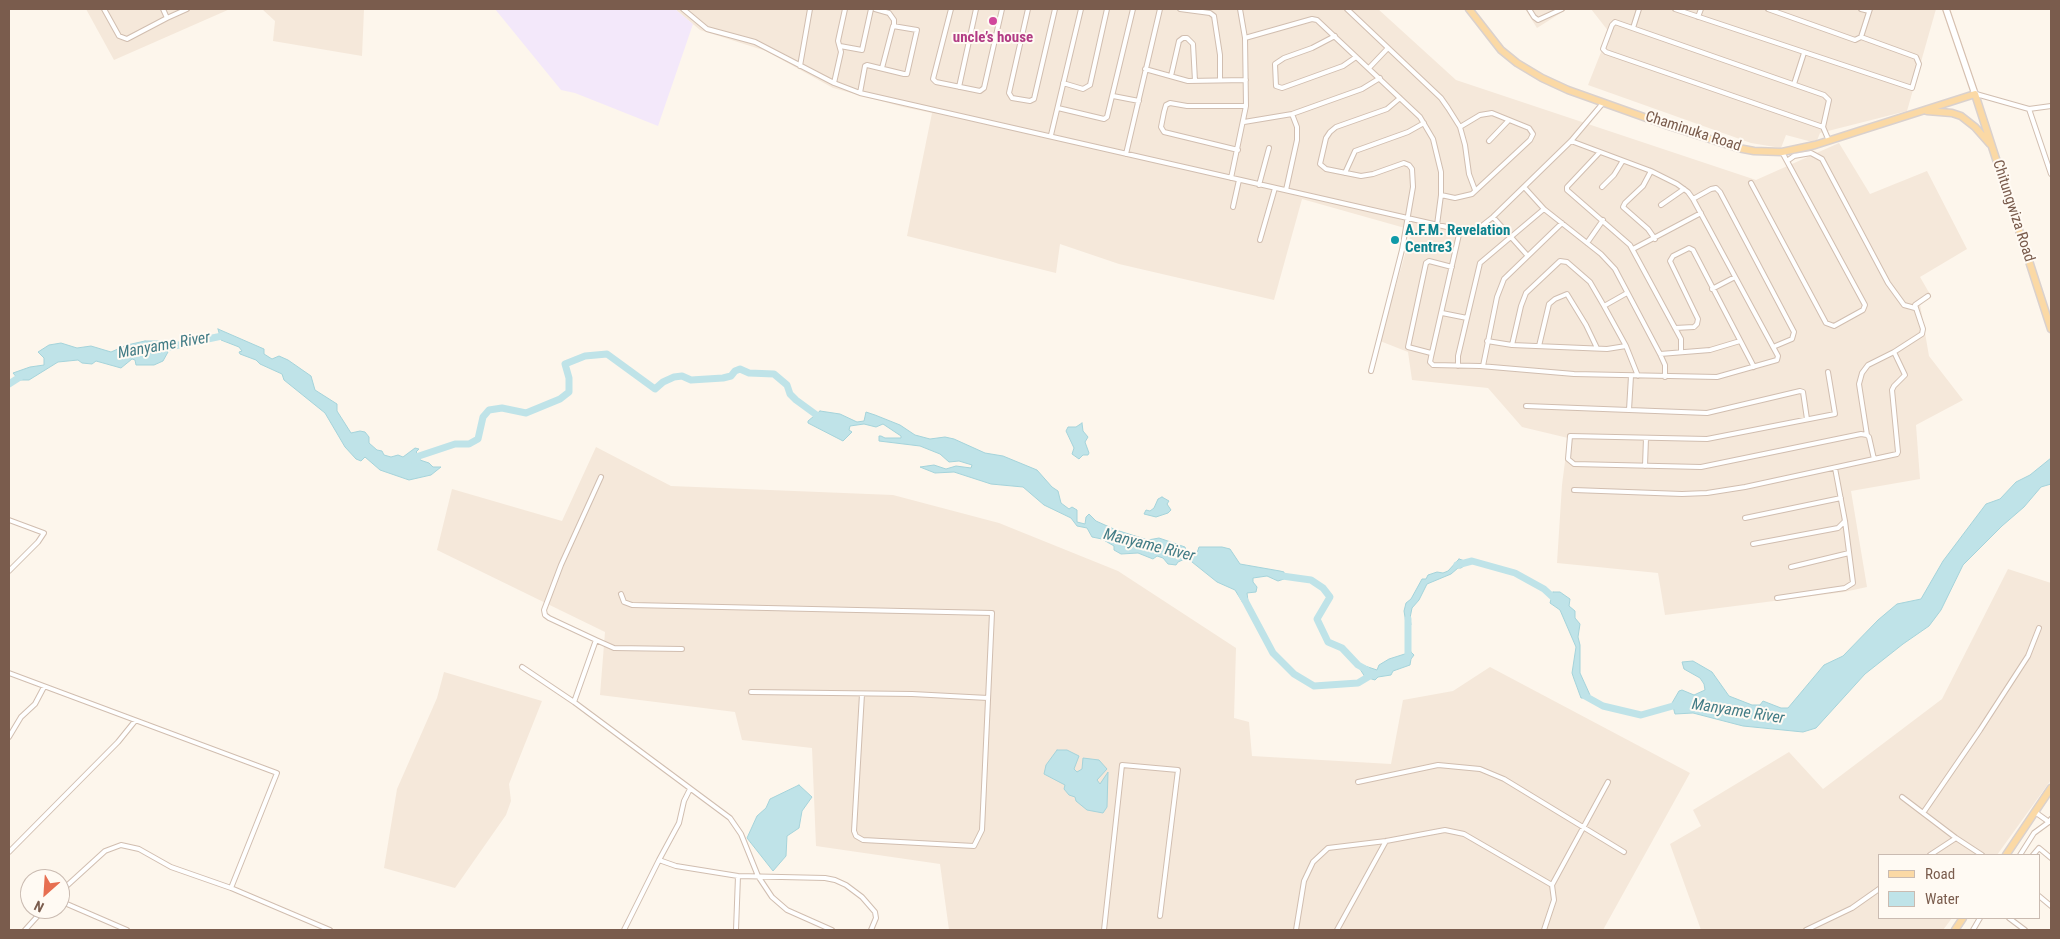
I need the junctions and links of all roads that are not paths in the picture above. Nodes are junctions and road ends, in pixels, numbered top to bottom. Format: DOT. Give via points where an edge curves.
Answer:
graph roads {
  1 [pos="104,9"];
  2 [pos="163,9"];
  3 [pos="187,9"];
  4 [pos="682,9"];
  5 [pos="810,9"];
  6 [pos="846,9"];
  7 [pos="873,9"];
  8 [pos="949,9"];
  9 [pos="976,9"];
  10 [pos="1002,9"];
  11 [pos="1028,9"];
  12 [pos="1055,9"];
  13 [pos="1080,9"];
  14 [pos="1107,9"];
  15 [pos="1133,9"];
  16 [pos="1160,9"];
  17 [pos="1180,9"];
  18 [pos="1241,9"];
  19 [pos="1347,9"];
  20 [pos="1469,9"];
  21 [pos="1529,9"];
  22 [pos="1562,9"];
  23 [pos="1639,9"];
  24 [pos="1675,9"];
  25 [pos="1701,9"];
  26 [pos="1768,9"];
  27 [pos="1861,9"];
  28 [pos="1946,9"];
  29 [pos="1870,10"];
  30 [pos="1698,17"];
  31 [pos="167,18"];
  32 [pos="894,25"];
  33 [pos="1633,28"];
  34 [pos="1335,36"];
  35 [pos="1861,37"];
  36 [pos="1245,38"];
  37 [pos="840,46"];
  38 [pos="1388,48"];
  39 [pos="1804,53"];
  40 [pos="1356,56"];
  41 [pos="800,66"];
  42 [pos="882,68"];
  43 [pos="1368,68"];
  44 [pos="1146,69"];
  45 [pos="1171,76"];
  46 [pos="1380,78"];
  47 [pos="1220,80"];
  48 [pos="1246,80"];
  49 [pos="1195,81"];
  50 [pos="1064,83"];
  51 [pos="834,84"];
  52 [pos="1794,84"];
  53 [pos="959,87"];
  54 [pos="860,93"];
  55 [pos="1974,94"];
  56 [pos="1113,96"];
  57 [pos="1400,98"];
  58 [pos="1138,101"];
  59 [pos="1604,102"];
  60 [pos="1246,106"];
  61 [pos="2051,106"];
  62 [pos="1058,108"];
  63 [pos="2029,109"];
  64 [pos="1924,111"];
  65 [pos="1292,114"];
  66 [pos="1509,120"];
  67 [pos="1244,122"];
  68 [pos="1424,123"];
  69 [pos="1460,127"];
  70 [pos="1823,127"];
  71 [pos="1051,135"];
  72 [pos="1489,141"];
  73 [pos="1830,141"];
  74 [pos="1571,142"];
  75 [pos="1993,147"];
  76 [pos="1269,148"];
  77 [pos="1238,150"];
  78 [pos="1782,152"];
  79 [pos="1599,153"];
  80 [pos="1126,154"];
  81 [pos="1787,161"];
  82 [pos="1622,162"];
  83 [pos="1651,171"];
  84 [pos="1345,173"];
  85 [pos="2051,174"];
  86 [pos="1231,178"];
  87 [pos="1239,180"];
  88 [pos="1751,182"];
  89 [pos="1259,185"];
  90 [pos="1602,187"];
  91 [pos="1274,188"];
  92 [pos="1525,188"];
  93 [pos="1684,189"];
  94 [pos="1286,190"];
  95 [pos="1476,190"];
  96 [pos="1441,195"];
  97 [pos="1693,198"];
  98 [pos="1661,205"];
  99 [pos="1233,207"];
  100 [pos="1544,208"];
  101 [pos="1701,214"];
  102 [pos="1493,217"];
  103 [pos="1406,219"];
  104 [pos="1603,220"];
  105 [pos="1562,223"];
  106 [pos="1436,226"];
  107 [pos="1460,230"];
  108 [pos="1510,236"];
  109 [pos="1655,239"];
  110 [pos="1260,240"];
  111 [pos="1586,243"];
  112 [pos="1633,249"];
  113 [pos="1528,255"];
  114 [pos="1452,267"];
  115 [pos="1735,276"];
  116 [pos="1712,289"];
  117 [pos="1628,292"];
  118 [pos="1928,296"];
  119 [pos="1604,306"];
  120 [pos="1915,308"];
  121 [pos="1442,313"];
  122 [pos="1466,318"];
  123 [pos="1675,328"];
  124 [pos="2051,329"];
  125 [pos="1487,341"];
  126 [pos="1740,341"];
  127 [pos="1512,345"];
  128 [pos="1539,346"];
  129 [pos="1626,346"];
  130 [pos="1774,347"];
  131 [pos="1597,348"];
  132 [pos="1681,351"];
  133 [pos="1894,352"];
  134 [pos="1431,353"];
  135 [pos="1660,354"];
  136 [pos="1458,366"];
  137 [pos="1483,366"];
  138 [pos="1754,367"];
  139 [pos="1371,371"];
  140 [pos="1828,372"];
  141 [pos="1630,376"];
  142 [pos="1638,376"];
  143 [pos="1665,377"];
  144 [pos="1526,406"];
  145 [pos="1629,410"];
  146 [pos="1807,419"];
  147 [pos="1867,435"];
  148 [pos="1646,438"];
  149 [pos="1874,459"];
  150 [pos="1645,466"];
  151 [pos="1835,468"];
  152 [pos="601,477"];
  153 [pos="1574,490"];
  154 [pos="1841,498"];
  155 [pos="1744,518"];
  156 [pos="9,520"];
  157 [pos="1845,521"];
  158 [pos="1753,544"];
  159 [pos="1849,553"];
  160 [pos="1791,566"];
  161 [pos="9,571"];
  162 [pos="621,594"];
  163 [pos="1777,598"];
  164 [pos="2039,628"];
  165 [pos="596,640"];
  166 [pos="682,649"];
  167 [pos="522,667"];
  168 [pos="9,673"];
  169 [pos="44,687"];
  170 [pos="751,692"];
  171 [pos="862,694"];
  172 [pos="988,698"];
  173 [pos="574,702"];
  174 [pos="135,721"];
  175 [pos="9,737"];
  176 [pos="1358,782"];
  177 [pos="1608,782"];
  178 [pos="2051,788"];
  179 [pos="690,789"];
  180 [pos="1902,797"];
  181 [pos="2035,812"];
  182 [pos="1923,813"];
  183 [pos="2050,820"];
  184 [pos="1584,826"];
  185 [pos="1956,838"];
  186 [pos="1386,841"];
  187 [pos="9,852"];
  188 [pos="1624,852"];
  189 [pos="1932,854"];
  190 [pos="1980,854"];
  191 [pos="2007,854"];
  192 [pos="2021,854"];
  193 [pos="2034,854"];
  194 [pos="2051,858"];
  195 [pos="659,860"];
  196 [pos="738,876"];
  197 [pos="758,876"];
  198 [pos="70,883"];
  199 [pos="1552,885"];
  200 [pos="231,888"];
  201 [pos="1878,890"];
  202 [pos="2040,897"];
  203 [pos="70,905"];
  204 [pos="2051,906"];
  205 [pos="1160,916"];
  206 [pos="35,919"];
  207 [pos="1962,919"];
  208 [pos="1979,919"];
  209 [pos="2010,919"];
  210 [pos="25,930"];
  211 [pos="127,930"];
  212 [pos="330,930"];
  213 [pos="624,930"];
  214 [pos="736,930"];
  215 [pos="832,930"];
  216 [pos="871,930"];
  217 [pos="1104,930"];
  218 [pos="1296,930"];
  219 [pos="1337,930"];
  220 [pos="1544,930"];
  221 [pos="1806,930"];
  222 [pos="1954,930"];
  223 [pos="1973,930"];
  224 [pos="2025,930"];
  1 -- 31 [label="street" via="118,36 124,39 130,39"];
  2 -- 31 [label="street"];
  3 -- 31 [label="street"];
  4 -- 41 [label="street" via="706,29 750,40"];
  5 -- 41 [label="street"];
  6 -- 37 [label="street" via="838,41"];
  7 -- 32 [label="street" via="889,13"];
  7 -- 37 [label="street" via="862,50"];
  8 -- 53 [label="street" via="933,79"];
  9 -- 53 [label="street"];
  10 -- 53 [label="street" via="983,90"];
  11 -- 12 [label="street" via="1009,94 1012,98 1030,101 1034,99"];
  13 -- 50 [label="street"];
  14 -- 50 [label="street" via="1090,85 1083,89"];
  15 -- 56 [label="street"];
  16 -- 44 [label="street"];
  17 -- 47 [label="street" via="1214,16"];
  18 -- 36 [label="street"];
  19 -- 38 [label="street"];
  20 -- 59 [label="main road, Chaminuka Road" via="1493,41 1517,63 1555,84"];
  21 -- 22 [label="street" via="1538,20"];
  23 -- 33 [label="street"];
  24 -- 30 [label="street"];
  25 -- 30 [label="street"];
  26 -- 35 [label="street" via="1855,40"];
  27 -- 29 [label="street"];
  28 -- 55 [label="main road"];
  29 -- 35 [label="street"];
  30 -- 39 [label="street"];
  32 -- 42 [label="street"];
  32 -- 42 [label="street" via="918,32 908,72 904,74"];
  33 -- 52 [label="street"];
  33 -- 70 [label="street" via="1616,22 1612,24 1603,49"];
  34 -- 36 [label="street" via="1318,20 1312,19"];
  34 -- 40 [label="street"];
  34 -- 40 [label="street" via="1275,64 1278,88 1343,66"];
  35 -- 39 [label="street" via="1916,57 1919,64 1912,88"];
  36 -- 48 [label="street"];
  37 -- 51 [label="street"];
  38 -- 43 [label="street"];
  38 -- 69 [label="street" via="1441,98"];
  39 -- 52 [label="street"];
  40 -- 43 [label="street"];
  41 -- 51 [label="street"];
  42 -- 54 [label="street" via="866,65"];
  43 -- 46 [label="street"];
  44 -- 45 [label="street"];
  44 -- 58 [label="street"];
  45 -- 49 [label="street"];
  45 -- 49 [label="street" via="1179,41 1187,38 1193,44"];
  46 -- 57 [label="street"];
  46 -- 65 [label="street" via="1362,89"];
  47 -- 48 [label="street"];
  47 -- 49 [label="street"];
  48 -- 60 [label="street"];
  50 -- 62 [label="street"];
  51 -- 54 [label="street"];
  52 -- 70 [label="street" via="1830,100"];
  54 -- 71 [label="street"];
  55 -- 63 [label="street"];
  55 -- 64 [label="main road, Chaminuka Road"];
  55 -- 75 [label="main road, Chitungwiza Road"];
  56 -- 58 [label="street"];
  56 -- 62 [label="street" via="1104,119"];
  57 -- 68 [label="street"];
  57 -- 84 [label="street" via="1387,109 1336,127 1328,134 1321,166"];
  58 -- 80 [label="street"];
  59 -- 74 [label="street"];
  59 -- 78 [label="main road, Chaminuka Road" via="1738,148"];
  60 -- 67 [label="street"];
  60 -- 77 [label="street" via="1170,103 1164,107 1161,127 1164,132"];
  61 -- 63 [label="street"];
  62 -- 71 [label="street"];
  63 -- 85 [label="street"];
  64 -- 73 [label="main road, Chaminuka Road"];
  64 -- 75 [label="main road" via="1960,116 1976,127"];
  65 -- 67 [label="street"];
  65 -- 94 [label="street" via="1297,140"];
  66 -- 69 [label="street" via="1489,113"];
  66 -- 72 [label="street"];
  66 -- 95 [label="street" via="1532,130 1532,138"];
  67 -- 77 [label="street"];
  68 -- 84 [label="street" via="1355,151"];
  68 -- 96 [label="street" via="1437,151"];
  69 -- 95 [label="street" via="1471,182"];
  70 -- 73 [label="street"];
  71 -- 80 [label="street"];
  73 -- 78 [label="main road, Chaminuka Road"];
  74 -- 79 [label="street"];
  74 -- 92 [label="street"];
  75 -- 124 [label="main road, Chitungwiza Road"];
  76 -- 89 [label="street"];
  77 -- 86 [label="street"];
  78 -- 81 [label="street"];
  79 -- 82 [label="street"];
  79 -- 104 [label="street" via="1566,189"];
  80 -- 86 [label="street"];
  81 -- 88 [label="street" via="1865,305 1863,310 1834,326 1826,323"];
  81 -- 120 [label="street" via="1794,156 1811,153 1822,159 1888,283 1904,305"];
  82 -- 83 [label="street"];
  82 -- 90 [label="street"];
  83 -- 93 [label="street"];
  83 -- 109 [label="street" via="1643,186 1623,206"];
  84 -- 103 [label="street" via="1367,175 1409,165 1413,187"];
  86 -- 87 [label="street"];
  87 -- 89 [label="street"];
  87 -- 99 [label="street"];
  89 -- 91 [label="street"];
  91 -- 94 [label="street"];
  91 -- 110 [label="street"];
  92 -- 100 [label="street"];
  92 -- 102 [label="street"];
  93 -- 97 [label="street"];
  93 -- 98 [label="street"];
  94 -- 103 [label="street"];
  95 -- 96 [label="street" via="1464,197"];
  96 -- 106 [label="street"];
  97 -- 101 [label="street"];
  97 -- 130 [label="street" via="1711,189 1716,188 1720,192 1794,332 1792,339"];
  100 -- 105 [label="street"];
  100 -- 108 [label="street"];
  101 -- 109 [label="street"];
  101 -- 115 [label="street"];
  102 -- 107 [label="street" via="1479,228"];
  102 -- 108 [label="street"];
  103 -- 106 [label="street"];
  103 -- 139 [label="street" via="1402,250"];
  104 -- 111 [label="street"];
  104 -- 112 [label="street"];
  105 -- 111 [label="street"];
  105 -- 113 [label="street"];
  106 -- 107 [label="street"];
  107 -- 114 [label="street"];
  108 -- 113 [label="street"];
  108 -- 122 [label="street" via="1480,263"];
  109 -- 112 [label="street"];
  111 -- 117 [label="street" via="1608,261"];
  112 -- 123 [label="street"];
  113 -- 125 [label="street" via="1502,284"];
  114 -- 121 [label="street"];
  114 -- 134 [label="street" via="1426,263 1408,347"];
  115 -- 116 [label="street"];
  115 -- 130 [label="street"];
  116 -- 123 [label="street" via="1690,248 1670,259 1698,319 1694,327"];
  116 -- 126 [label="street"];
  117 -- 119 [label="street"];
  117 -- 135 [label="street"];
  118 -- 120 [label="street" via="1918,301"];
  119 -- 127 [label="street" via="1590,282 1567,262 1560,262 1526,293"];
  119 -- 129 [label="street"];
  120 -- 133 [label="street" via="1922,334"];
  121 -- 122 [label="street"];
  121 -- 134 [label="street"];
  122 -- 136 [label="street"];
  123 -- 132 [label="street" via="1681,339"];
  125 -- 127 [label="street"];
  125 -- 137 [label="street"];
  126 -- 132 [label="street" via="1710,350"];
  126 -- 138 [label="street"];
  127 -- 128 [label="street"];
  128 -- 131 [label="street"];
  128 -- 131 [label="street" via="1549,304 1564,294 1576,308"];
  129 -- 131 [label="street"];
  129 -- 142 [label="street"];
  130 -- 138 [label="street" via="1777,360"];
  132 -- 135 [label="street"];
  133 -- 147 [label="street" via="1868,365 1862,374 1859,384"];
  133 -- 149 [label="street" via="1905,375 1892,390 1898,452 1894,456"];
  134 -- 136 [label="street" via="1433,365"];
  135 -- 143 [label="street" via="1665,365"];
  136 -- 137 [label="street"];
  137 -- 141 [label="street"];
  138 -- 143 [label="street" via="1716,377"];
  140 -- 146 [label="street" via="1835,414"];
  141 -- 142 [label="street"];
  141 -- 145 [label="street"];
  142 -- 143 [label="street"];
  144 -- 145 [label="street"];
  145 -- 146 [label="street" via="1706,413 1800,391"];
  146 -- 148 [label="street" via="1707,439"];
  147 -- 149 [label="street"];
  147 -- 150 [label="street" via="1701,467"];
  148 -- 150 [label="street"];
  148 -- 150 [label="street" via="1570,436 1568,454 1568,459 1574,464"];
  149 -- 151 [label="street"];
  151 -- 153 [label="street" via="1707,493"];
  151 -- 154 [label="street"];
  152 -- 165 [label="street" via="544,610 549,618"];
  154 -- 155 [label="street"];
  154 -- 157 [label="street"];
  156 -- 161 [label="street" via="44,533"];
  157 -- 158 [label="street" via="1838,528"];
  157 -- 159 [label="street"];
  159 -- 160 [label="street"];
  159 -- 163 [label="street" via="1851,586"];
  162 -- 172 [label="street" via="624,602 632,605 992,613"];
  164 -- 182 [label="street" via="2028,656"];
  165 -- 166 [label="street" via="614,648"];
  165 -- 173 [label="street"];
  167 -- 173 [label="street"];
  168 -- 169 [label="street"];
  169 -- 174 [label="street"];
  169 -- 175 [label="street"];
  170 -- 171 [label="street"];
  171 -- 172 [label="street"];
  171 -- 172 [label="street" via="856,836 863,840 974,846 982,830"];
  173 -- 179 [label="street"];
  174 -- 187 [label="street"];
  174 -- 200 [label="street" via="277,773"];
  176 -- 184 [label="street" via="1438,765 1480,769 1504,779"];
  177 -- 184 [label="street"];
  178 -- 181 [label="main road"];
  179 -- 195 [label="street" via="680,822"];
  179 -- 197 [label="street" via="730,818 741,834"];
  180 -- 182 [label="street"];
  181 -- 183 [label="street"];
  181 -- 191 [label="main road"];
  182 -- 185 [label="street"];
  183 -- 192 [label="street" via="2034,832"];
  184 -- 188 [label="street"];
  184 -- 199 [label="street"];
  185 -- 189 [label="street"];
  185 -- 190 [label="street"];
  186 -- 199 [label="street" via="1445,830 1464,834"];
  186 -- 218 [label="street" via="1328,848 1313,862 1304,881"];
  186 -- 219 [label="street"];
  193 -- 194 [label="street" via="2039,848"];
  195 -- 196 [label="street" via="676,866"];
  195 -- 213 [label="street"];
  196 -- 197 [label="street"];
  196 -- 214 [label="street"];
  197 -- 215 [label="street" via="782,907"];
  197 -- 216 [label="street" via="825,878 846,885 875,912"];
  198 -- 200 [label="street" via="105,850 121,845 139,849 171,867"];
  199 -- 220 [label="street" via="1554,900"];
  200 -- 212 [label="street"];
  201 -- 221 [label="street" via="1852,908"];
  202 -- 204 [label="street"];
  203 -- 211 [label="street"];
  205 -- 217 [label="street" via="1178,770 1122,765"];
  206 -- 210 [label="street"];
  207 -- 222 [label="main road"];
  208 -- 223 [label="street"];
  209 -- 224 [label="street"];
}
